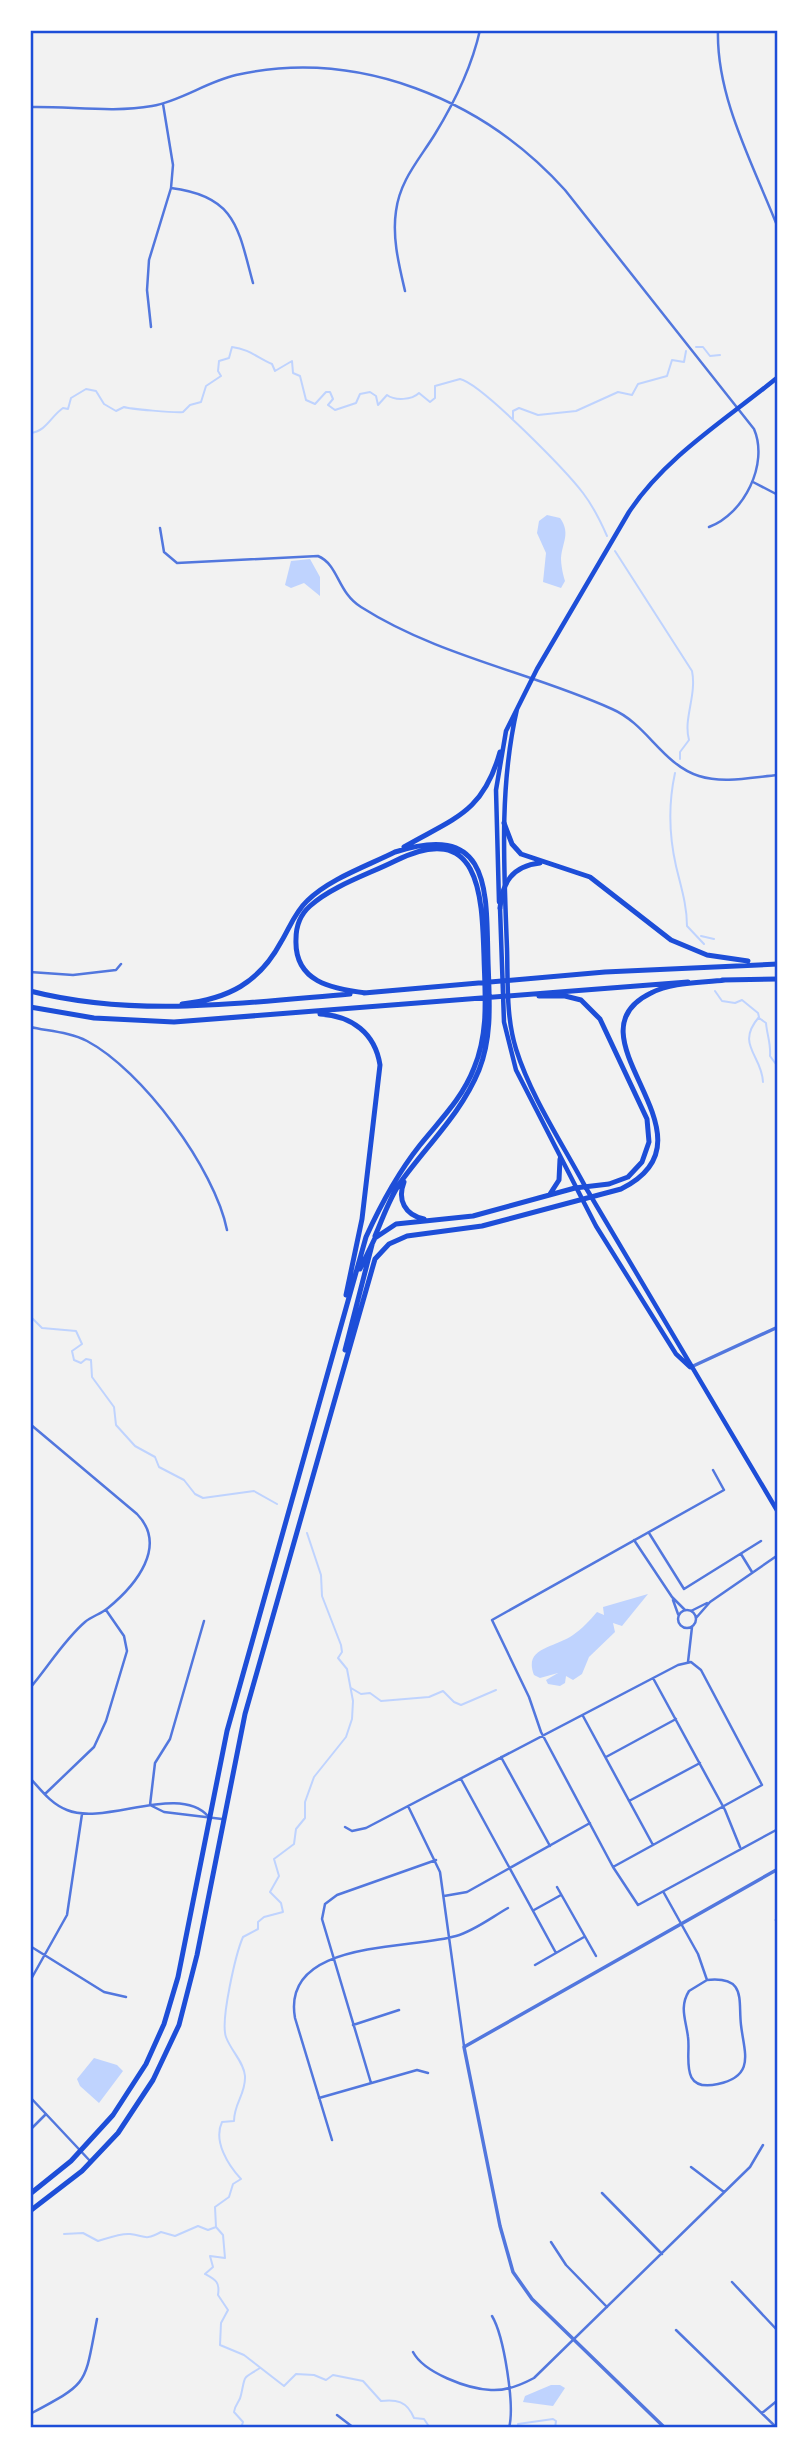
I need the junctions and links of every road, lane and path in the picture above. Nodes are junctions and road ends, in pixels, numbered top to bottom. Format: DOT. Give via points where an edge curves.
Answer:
graph roads {
  1 [pos="480,30"];
  2 [pos="718,30"];
  3 [pos="451,103"];
  4 [pos="162,104"];
  5 [pos="30,107"];
  6 [pos="171,188"];
  7 [pos="778,228"];
  8 [pos="253,283"];
  9 [pos="405,291"];
  10 [pos="150,327"];
  11 [pos="778,377"];
  12 [pos="740,408"];
  13 [pos="753,482"];
  14 [pos="778,495"];
  15 [pos="709,527"];
  16 [pos="160,528"];
  17 [pos="531,679"];
  18 [pos="518,705"];
  19 [pos="500,752"];
  20 [pos="778,775"];
  21 [pos="505,823"];
  22 [pos="395,852"];
  23 [pos="547,863"];
  24 [pos="504,885"];
  25 [pos="500,908"];
  26 [pos="121,964"];
  27 [pos="777,964"];
  28 [pos="505,969"];
  29 [pos="486,970"];
  30 [pos="30,972"];
  31 [pos="778,979"];
  32 [pos="725,980"];
  33 [pos="30,991"];
  34 [pos="366,992"];
  35 [pos="494,996"];
  36 [pos="30,1007"];
  37 [pos="158,1007"];
  38 [pos="506,1009"];
  39 [pos="487,1011"];
  40 [pos="301,1013"];
  41 [pos="30,1027"];
  42 [pos="560,1159"];
  43 [pos="408,1173"];
  44 [pos="575,1188"];
  45 [pos="586,1188"];
  46 [pos="550,1194"];
  47 [pos="591,1197"];
  48 [pos="581,1198"];
  49 [pos="435,1221"];
  50 [pos="227,1230"];
  51 [pos="374,1238"];
  52 [pos="349,1298"];
  53 [pos="342,1322"];
  54 [pos="778,1327"];
  55 [pos="345,1357"];
  56 [pos="690,1367"];
  57 [pos="30,1424"];
  58 [pos="713,1470"];
  59 [pos="778,1512"];
  60 [pos="649,1532"];
  61 [pos="634,1540"];
  62 [pos="761,1541"];
  63 [pos="741,1554"];
  64 [pos="778,1555"];
  65 [pos="752,1572"];
  66 [pos="672,1597"];
  67 [pos="710,1602"];
  68 [pos="685,1610"];
  69 [pos="106,1611"];
  70 [pos="691,1611"];
  71 [pos="678,1615"];
  72 [pos="696,1618"];
  73 [pos="204,1621"];
  74 [pos="692,1626"];
  75 [pos="684,1628"];
  76 [pos="689,1641"];
  77 [pos="688,1662"];
  78 [pos="653,1678"];
  79 [pos="30,1688"];
  80 [pos="583,1715"];
  81 [pos="676,1719"];
  82 [pos="543,1736"];
  83 [pos="606,1757"];
  84 [pos="501,1758"];
  85 [pos="700,1763"];
  86 [pos="30,1778"];
  87 [pos="461,1779"];
  88 [pos="45,1794"];
  89 [pos="629,1801"];
  90 [pos="150,1805"];
  91 [pos="723,1806"];
  92 [pos="408,1807"];
  93 [pos="82,1814"];
  94 [pos="209,1816"];
  95 [pos="222,1819"];
  96 [pos="590,1823"];
  97 [pos="345,1827"];
  98 [pos="778,1829"];
  99 [pos="653,1845"];
  100 [pos="550,1846"];
  101 [pos="740,1847"];
  102 [pos="436,1860"];
  103 [pos="613,1867"];
  104 [pos="509,1869"];
  105 [pos="778,1869"];
  106 [pos="557,1887"];
  107 [pos="663,1892"];
  108 [pos="561,1895"];
  109 [pos="444,1896"];
  110 [pos="508,1908"];
  111 [pos="533,1911"];
  112 [pos="681,1924"];
  113 [pos="585,1937"];
  114 [pos="449,1938"];
  115 [pos="30,1946"];
  116 [pos="556,1953"];
  117 [pos="45,1955"];
  118 [pos="596,1956"];
  119 [pos="334,1960"];
  120 [pos="535,1965"];
  121 [pos="707,1980"];
  122 [pos="30,1981"];
  123 [pos="126,1997"];
  124 [pos="400,2010"];
  125 [pos="354,2025"];
  126 [pos="464,2047"];
  127 [pos="428,2073"];
  128 [pos="371,2083"];
  129 [pos="30,2097"];
  130 [pos="319,2098"];
  131 [pos="46,2114"];
  132 [pos="30,2130"];
  133 [pos="332,2140"];
  134 [pos="763,2145"];
  135 [pos="82,2151"];
  136 [pos="92,2162"];
  137 [pos="691,2167"];
  138 [pos="724,2192"];
  139 [pos="602,2193"];
  140 [pos="30,2194"];
  141 [pos="30,2211"];
  142 [pos="551,2242"];
  143 [pos="662,2254"];
  144 [pos="732,2282"];
  145 [pos="607,2307"];
  146 [pos="492,2316"];
  147 [pos="97,2319"];
  148 [pos="676,2330"];
  149 [pos="778,2330"];
  150 [pos="574,2340"];
  151 [pos="414,2352"];
  152 [pos="508,2388"];
  153 [pos="778,2400"];
  154 [pos="30,2414"];
  155 [pos="762,2414"];
  156 [pos="337,2415"];
  157 [pos="354,2428"];
  158 [pos="509,2428"];
  159 [pos="607,2428"];
  160 [pos="620,2428"];
  161 [pos="665,2428"];
  162 [pos="777,2428"];
  1 -- 3 [label="street"];
  2 -- 7 [label="street" via="723,86"];
  3 -- 4 [label="street" via="379,77 310,68 234,76"];
  3 -- 9 [label="street" via="398,199 394,236"];
  3 -- 12 [label="street" via="505,135 552,175"];
  4 -- 5 [label="street"];
  4 -- 6 [label="street" via="173,152"];
  6 -- 8 [label="street" via="205,195 227,210"];
  6 -- 10 [label="street" via="149,260"];
  11 -- 12 [label="main road"];
  12 -- 13 [label="street" via="759,444 760,461"];
  12 -- 17 [label="main road" via="642,492"];
  13 -- 14 [label="street"];
  13 -- 15 [label="street" via="723,519"];
  16 -- 17 [label="street" via="164,552 177,563 318,556 331,565 346,596 366,610 460,654"];
  17 -- 18 [label="main road"];
  17 -- 20 [label="street" via="619,712 673,763 699,776 720,780"];
  18 -- 19 [label="main road"];
  18 -- 21 [label="main road" via="507,754"];
  19 -- 22 [label="highway" via="490,784 473,807"];
  19 -- 25 [label="main road" via="496,790"];
  21 -- 23 [label="highway" via="519,852"];
  21 -- 24 [label="main road"];
  22 -- 29 [label="highway" via="418,845 443,845 458,850 479,869 486,892"];
  22 -- 37 [label="highway" via="311,898 272,958 245,986 212,1000"];
  23 -- 24 [label="highway" via="520,868"];
  23 -- 27 [label="highway" via="590,877 663,935 690,949 726,959"];
  24 -- 25 [label="highway"];
  24 -- 28 [label="main road"];
  25 -- 28 [label="main road"];
  26 -- 30 [label="street" via="116,970 92,974"];
  27 -- 34 [label="highway" via="605,972"];
  28 -- 38 [label="main road"];
  29 -- 34 [label="highway" via="475,874 453,853 419,850 320,899 299,922 297,953 307,974 329,987"];
  29 -- 39 [label="highway"];
  31 -- 32 [label="highway"];
  32 -- 35 [label="highway"];
  32 -- 47 [label="highway" via="654,991 629,1012 623,1047 657,1121 656,1154 633,1184"];
  33 -- 37 [label="highway" via="80,1001"];
  34 -- 37 [label="highway"];
  35 -- 40 [label="highway"];
  35 -- 45 [label="highway" via="571,997 589,1006 603,1024 643,1108 649,1142 642,1162 628,1177"];
  36 -- 40 [label="highway" via="150,1022"];
  38 -- 42 [label="main road" via="508,1045 516,1070"];
  38 -- 45 [label="main road" via="521,1064"];
  39 -- 43 [label="highway" via="485,1051 470,1091"];
  39 -- 52 [label="highway" via="470,1077 454,1105 388,1189 366,1237"];
  40 -- 53 [label="highway" via="340,1016 356,1025 373,1043 380,1065 362,1219"];
  41 -- 50 [label="street" via="87,1041 140,1081 216,1189"];
  42 -- 44 [label="main road"];
  42 -- 46 [label="highway" via="558,1182"];
  43 -- 49 [label="highway" via="401,1189 403,1206 417,1217"];
  43 -- 51 [label="highway"];
  44 -- 45 [label="highway"];
  44 -- 46 [label="highway"];
  44 -- 48 [label="main road"];
  45 -- 47 [label="main road"];
  46 -- 49 [label="highway" via="472,1216"];
  47 -- 48 [label="highway"];
  47 -- 56 [label="main road" via="686,1352"];
  48 -- 55 [label="highway" via="482,1226 407,1236 389,1244 371,1268"];
  48 -- 56 [label="main road" via="663,1334"];
  49 -- 51 [label="highway" via="396,1224"];
  51 -- 52 [label="highway"];
  51 -- 55 [label="highway" via="344,1342"];
  52 -- 53 [label="highway"];
  53 -- 94 [label="highway" via="243,1668"];
  54 -- 56 [label="street"];
  55 -- 95 [label="highway" via="245,1714"];
  56 -- 59 [label="main road"];
  57 -- 69 [label="street" via="148,1528 147,1564"];
  58 -- 60 [label="street" via="723,1490"];
  60 -- 61 [label="street"];
  60 -- 63 [label="street" via="684,1589"];
  61 -- 66 [label="street"];
  61 -- 82 [label="street" via="492,1620"];
  62 -- 63 [label="street"];
  63 -- 65 [label="street"];
  64 -- 65 [label="street"];
  65 -- 67 [label="street"];
  66 -- 68 [label="street"];
  66 -- 71 [label="street"];
  67 -- 70 [label="street"];
  67 -- 72 [label="street"];
  68 -- 70 [label="street"];
  68 -- 71 [label="street"];
  69 -- 79 [label="street" via="83,1623"];
  69 -- 88 [label="street" via="124,1636 127,1651 106,1721 94,1747"];
  70 -- 72 [label="street"];
  71 -- 75 [label="street"];
  72 -- 74 [label="street"];
  73 -- 90 [label="street" via="170,1739 155,1763"];
  74 -- 75 [label="street"];
  74 -- 76 [label="street"];
  75 -- 76 [label="street"];
  76 -- 77 [label="street"];
  77 -- 78 [label="street"];
  77 -- 91 [label="street" via="701,1670 762,1785"];
  78 -- 80 [label="street"];
  78 -- 81 [label="street"];
  80 -- 82 [label="street"];
  80 -- 83 [label="street"];
  81 -- 83 [label="street"];
  81 -- 85 [label="street"];
  82 -- 84 [label="street"];
  82 -- 96 [label="street"];
  83 -- 89 [label="street"];
  84 -- 87 [label="street"];
  84 -- 100 [label="street"];
  85 -- 89 [label="street"];
  85 -- 91 [label="street"];
  86 -- 88 [label="street"];
  87 -- 92 [label="street"];
  87 -- 104 [label="street"];
  88 -- 93 [label="street"];
  89 -- 99 [label="street"];
  90 -- 93 [label="street"];
  90 -- 94 [label="street" via="201,1819"];
  90 -- 94 [label="street" via="203,1809"];
  91 -- 99 [label="street"];
  91 -- 101 [label="street"];
  92 -- 97 [label="street" via="360,1830"];
  92 -- 102 [label="street"];
  93 -- 117 [label="street" via="70,1905"];
  94 -- 95 [label="street"];
  94 -- 135 [label="highway" via="178,1977 164,2024 129,2092"];
  95 -- 136 [label="highway" via="179,2025 140,2103"];
  96 -- 100 [label="street"];
  96 -- 103 [label="street"];
  98 -- 101 [label="street"];
  99 -- 103 [label="street"];
  100 -- 104 [label="street"];
  101 -- 107 [label="street"];
  102 -- 109 [label="street"];
  102 -- 119 [label="street" via="329,1900 322,1919"];
  103 -- 107 [label="street" via="639,1905"];
  104 -- 109 [label="street" via="467,1892"];
  104 -- 111 [label="street"];
  105 -- 112 [label="street"];
  106 -- 108 [label="street"];
  107 -- 112 [label="street"];
  108 -- 111 [label="street"];
  108 -- 113 [label="street"];
  109 -- 114 [label="street"];
  110 -- 114 [label="street"];
  111 -- 116 [label="street"];
  112 -- 121 [label="street"];
  112 -- 126 [label="street"];
  113 -- 116 [label="street"];
  113 -- 118 [label="street"];
  114 -- 119 [label="street" via="389,1944"];
  114 -- 126 [label="street"];
  115 -- 117 [label="street"];
  116 -- 120 [label="street"];
  117 -- 122 [label="street"];
  117 -- 123 [label="street" via="104,1992"];
  119 -- 125 [label="street"];
  119 -- 130 [label="street" via="308,1972 297,1986 294,2000"];
  121 -- 121 [label="street" via="726,1982 738,1991 747,2057 735,2077 709,2085 696,2080 687,2067 689,2042 682,2009 689,1991"];
  124 -- 125 [label="street"];
  125 -- 128 [label="street"];
  126 -- 150 [label="street" via="513,2272 525,2292"];
  127 -- 128 [label="street" via="417,2070"];
  128 -- 130 [label="street"];
  129 -- 131 [label="street"];
  130 -- 133 [label="street"];
  131 -- 132 [label="street"];
  131 -- 135 [label="street"];
  134 -- 138 [label="street" via="755,2161"];
  135 -- 136 [label="street"];
  135 -- 140 [label="highway"];
  136 -- 141 [label="highway"];
  137 -- 138 [label="street"];
  138 -- 143 [label="street"];
  139 -- 143 [label="street"];
  142 -- 145 [label="street" via="566,2265"];
  143 -- 145 [label="street"];
  144 -- 149 [label="street"];
  145 -- 150 [label="street"];
  146 -- 152 [label="street" via="503,2341"];
  147 -- 154 [label="street" via="82,2382"];
  148 -- 155 [label="street"];
  150 -- 152 [label="street" via="534,2378"];
  150 -- 161 [label="street"];
  151 -- 152 [label="street" via="425,2366 464,2384 491,2390"];
  152 -- 158 [label="street"];
  153 -- 155 [label="street"];
  155 -- 162 [label="street"];
  156 -- 157 [label="street"];
  159 -- 160 [label="street"];
}
